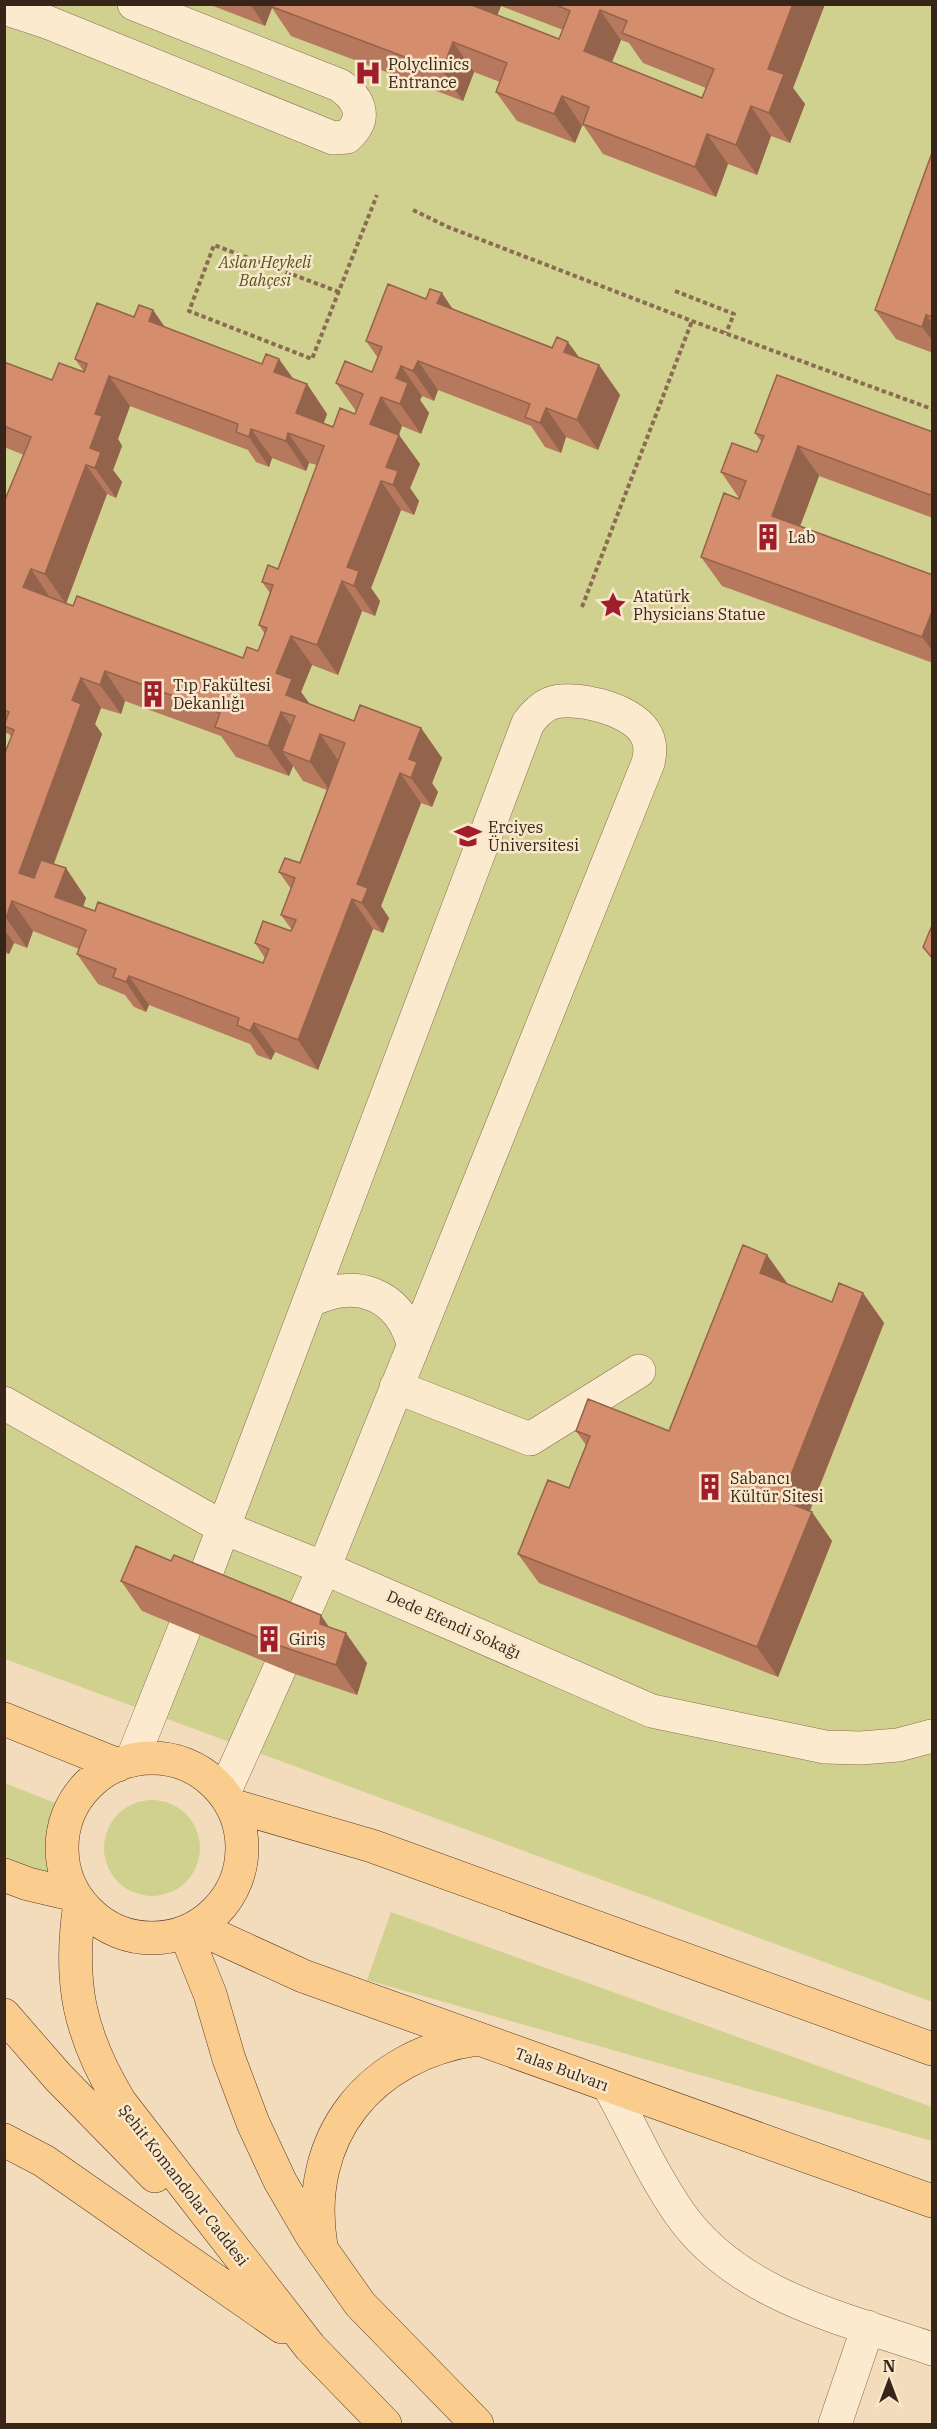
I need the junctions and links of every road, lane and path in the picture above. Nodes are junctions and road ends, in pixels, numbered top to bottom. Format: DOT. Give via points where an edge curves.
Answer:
graph roads {
  1 [pos="134,4"];
  2 [pos="4,8"];
  3 [pos="273,60"];
  4 [pos="263,110"];
  5 [pos="377,195"];
  6 [pos="413,210"];
  7 [pos="675,291"];
  8 [pos="339,292"];
  9 [pos="692,321"];
  10 [pos="726,333"];
  11 [pos="933,409"];
  12 [pos="582,606"];
  13 [pos="310,1301"];
  14 [pos="413,1343"];
  15 [pos="639,1371"];
  16 [pos="396,1388"];
  17 [pos="4,1403"];
  18 [pos="224,1528"];
  19 [pos="324,1568"];
  20 [pos="204,1579"];
  21 [pos="302,1618"];
  22 [pos="188,1620"];
  23 [pos="284,1659"];
  24 [pos="4,1719"];
  25 [pos="933,1736"];
  26 [pos="125,1763"];
  27 [pos="228,1799"];
  28 [pos="4,1875"];
  29 [pos="78,1899"];
  30 [pos="191,1930"];
  31 [pos="4,2015"];
  32 [pos="479,2039"];
  33 [pos="933,2049"];
  34 [pos="609,2086"];
  35 [pos="4,2140"];
  36 [pos="933,2201"];
  37 [pos="225,2238"];
  38 [pos="322,2251"];
  39 [pos="868,2326"];
  40 [pos="310,2347"];
  41 [pos="933,2349"];
  42 [pos="385,2424"];
  43 [pos="477,2424"];
  44 [pos="835,2424"];
  1 -- 3 [label="street"];
  2 -- 4 [label="street"];
  3 -- 4 [label="street" via="288,74 290,95 280,109"];
  3 -- 4 [label="street" via="339,85 354,95 359,122 347,137 333,138"];
  5 -- 8 [label="path"];
  6 -- 9 [label="path"];
  7 -- 10 [label="path" via="735,314"];
  8 -- 8 [label="path" via="312,359 189,311 214,245"];
  9 -- 10 [label="path"];
  9 -- 12 [label="path"];
  10 -- 11 [label="path"];
  13 -- 14 [label="street" via="340,1290 372,1294 399,1313"];
  13 -- 14 [label="street" via="528,723 537,712 560,701 595,704 615,711 644,730 651,752 648,763"];
  13 -- 18 [label="street"];
  14 -- 16 [label="street"];
  15 -- 16 [label="street" via="530,1439"];
  16 -- 19 [label="street"];
  17 -- 18 [label="street, Dede Efendi Sokağı"];
  18 -- 19 [label="street, Dede Efendi Sokağı"];
  18 -- 20 [label="street"];
  19 -- 21 [label="street"];
  19 -- 25 [label="street, Dede Efendi Sokağı" via="652,1711 825,1747 898,1745"];
  22 -- 26 [label="street"];
  23 -- 27 [label="street"];
  24 -- 26 [label="main road"];
  26 -- 27 [label="main road" via="158,1758 183,1763 206,1775"];
  26 -- 29 [label="main road" via="108,1769 87,1785 72,1806 63,1830 62,1856 67,1881"];
  27 -- 30 [label="main road" via="243,1841 241,1866 232,1890 217,1911"];
  27 -- 33 [label="main road" via="372,1846"];
  28 -- 29 [label="main road"];
  29 -- 30 [label="main road" via="99,1921 121,1933 147,1939"];
  29 -- 37 [label="main road, Şehit Komandolar Caddesi" via="78,2003 101,2071 120,2102"];
  30 -- 32 [label="main road, Talas Bulvarı" via="303,1976"];
  30 -- 38 [label="main road" via="229,2060 253,2123 280,2181"];
  31 -- 37 [label="main road" via="111,2133"];
  32 -- 34 [label="main road, Talas Bulvarı"];
  32 -- 38 [label="main road" via="425,2051 378,2080 358,2100 338,2130 322,2172 318,2225"];
  34 -- 36 [label="main road, Talas Bulvarı"];
  34 -- 39 [label="street" via="680,2214 715,2253 769,2290"];
  35 -- 40 [label="main road" via="44,2160"];
  37 -- 40 [label="main road, Şehit Komandolar Caddesi"];
  38 -- 43 [label="main road" via="360,2304"];
  39 -- 41 [label="street"];
  39 -- 44 [label="street"];
  40 -- 42 [label="main road, Şehit Komandolar Caddesi"];
}
